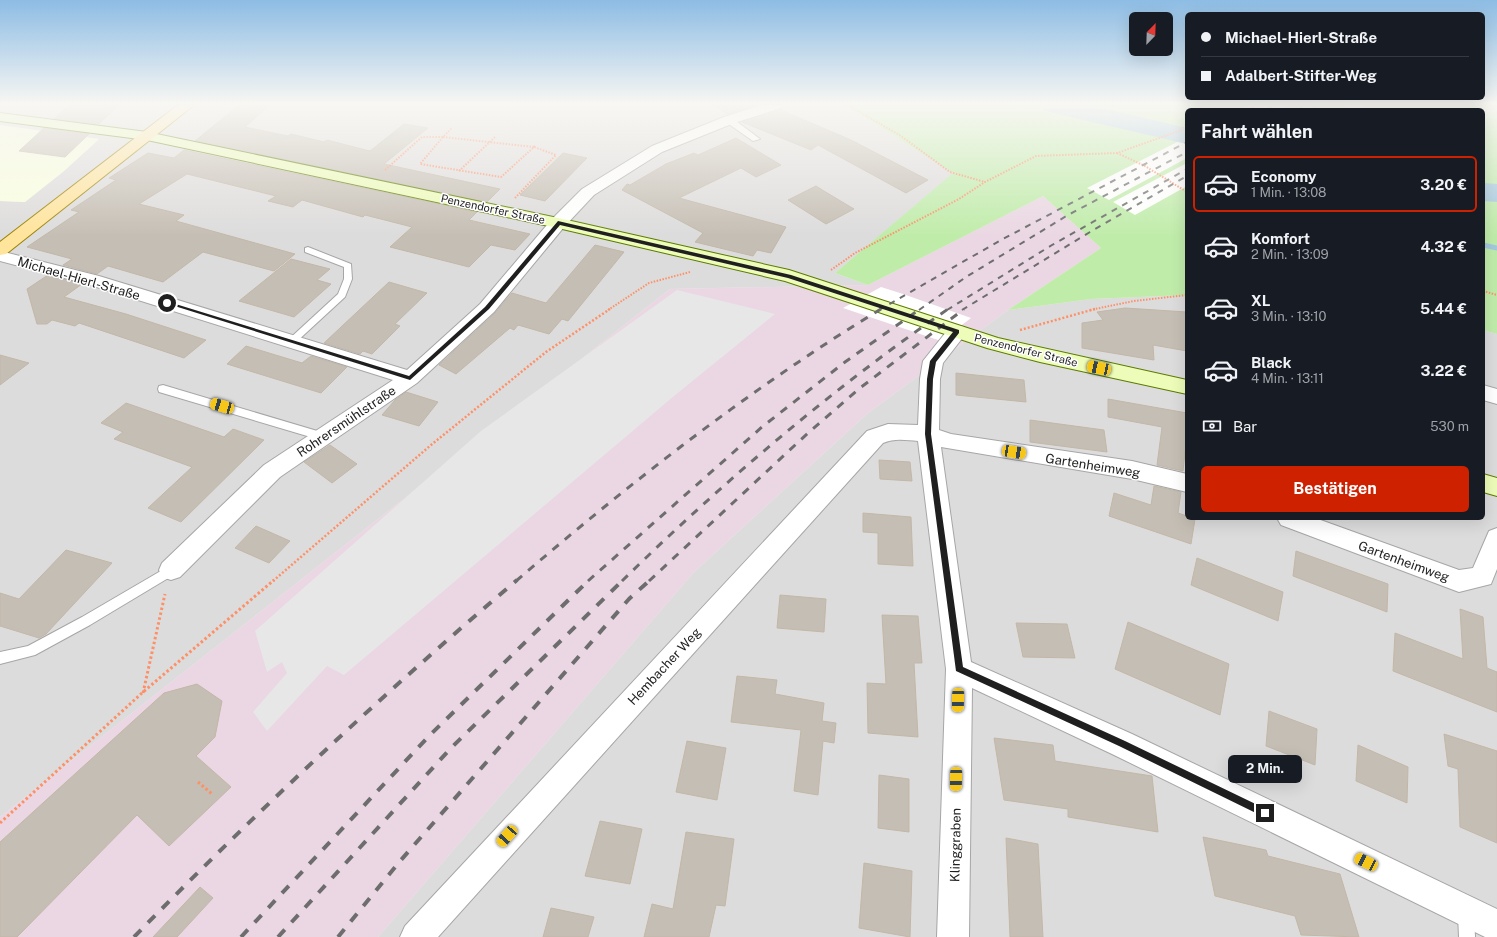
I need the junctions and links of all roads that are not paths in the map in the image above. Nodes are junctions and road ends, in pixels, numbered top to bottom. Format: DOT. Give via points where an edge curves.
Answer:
graph roads {
  1 [pos="131,149"];
  2 [pos="208,149"];
  3 [pos="656,149"];
  4 [pos="558,223"];
  5 [pos="0,250"];
  6 [pos="308,250"];
  7 [pos="0,256"];
  8 [pos="957,332"];
  9 [pos="291,342"];
  10 [pos="410,378"];
  11 [pos="1185,387"];
  12 [pos="163,389"];
  13 [pos="1485,393"];
  14 [pos="1497,397"];
  15 [pos="928,434"];
  16 [pos="324,436"];
  17 [pos="1185,483"];
  18 [pos="1485,484"];
  19 [pos="1497,487"];
  20 [pos="1294,520"];
  21 [pos="1497,538"];
  22 [pos="170,570"];
  23 [pos="0,658"];
  24 [pos="959,669"];
  25 [pos="1466,924"];
  26 [pos="1497,926"];
  27 [pos="416,937"];
  28 [pos="953,937"];
  1 -- 5 [label="main road"];
  2 -- 4 [label="main road, Penzendorfer Straße"];
  3 -- 4 [label="street, Rohrersmühlstraße" via="588,192"];
  4 -- 8 [label="main road, Penzendorfer Straße" via="816,284"];
  4 -- 10 [label="street, Rohrersmühlstraße" via="487,308"];
  6 -- 9 [label="lane" via="348,266 348,279 342,295"];
  7 -- 9 [label="street, Michael-Hierl-Straße" via="93,280"];
  8 -- 11 [label="main road, Penzendorfer Straße" via="1040,355"];
  8 -- 15 [label="street, Klinggraben" via="933,361"];
  9 -- 10 [label="street, Michael-Hierl-Straße"];
  10 -- 16 [label="street, Rohrersmühlstraße"];
  12 -- 16 [label="lane"];
  13 -- 14 [label="street"];
  15 -- 17 [label="street, Gartenheimweg" via="949,442 1132,470"];
  15 -- 24 [label="street, Klinggraben"];
  15 -- 27 [label="street, Hembacher Weg" via="888,432 875,437"];
  16 -- 22 [label="street, Rohrersmühlstraße" via="272,471"];
  18 -- 19 [label="main road"];
  20 -- 21 [label="street, Gartenheimweg" via="1459,581 1482,577"];
  22 -- 23 [label="lane" via="86,621 30,651"];
  24 -- 25 [label="street" via="1122,744"];
  24 -- 28 [label="street, Klinggraben"];
  25 -- 26 [label="street"];
}
